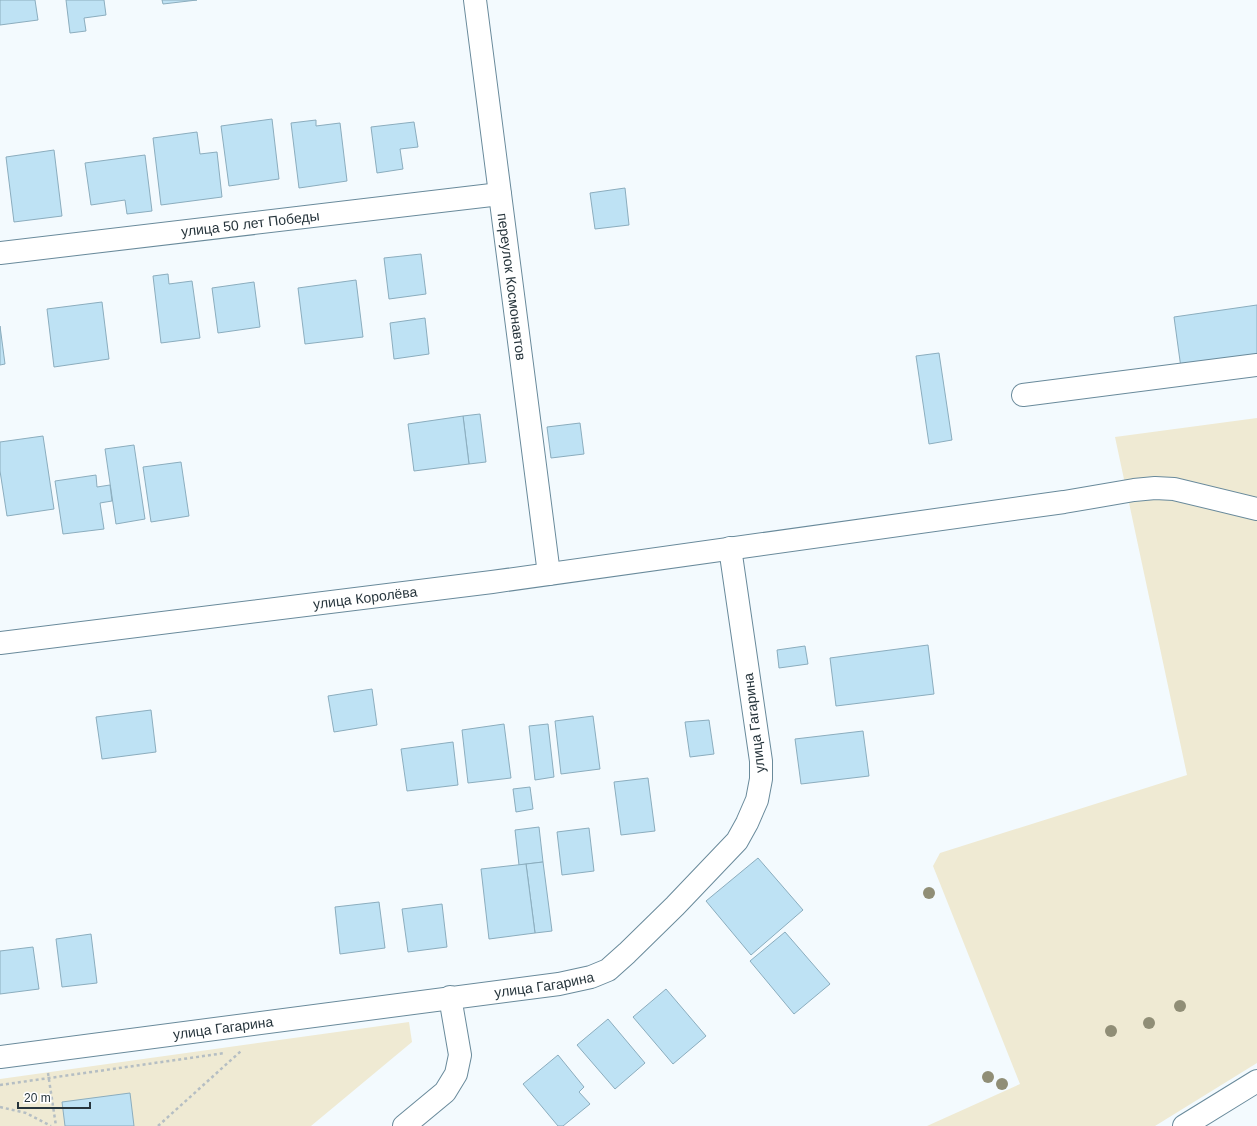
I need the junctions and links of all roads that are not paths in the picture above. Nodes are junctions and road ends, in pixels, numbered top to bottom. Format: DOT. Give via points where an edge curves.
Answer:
graph roads {
  1 [pos="475,0"];
  2 [pos="500,194"];
  3 [pos="0,253"];
  4 [pos="1257,365"];
  5 [pos="1023,396"];
  6 [pos="1257,509"];
  7 [pos="730,548"];
  8 [pos="549,574"];
  9 [pos="0,643"];
  10 [pos="450,997"];
  11 [pos="0,1056"];
  12 [pos="1257,1081"];
  13 [pos="404,1126"];
  14 [pos="1184,1126"];
  1 -- 2 [label="street, переулок Космонавтов"];
  2 -- 3 [label="street, улица 50 лет Победы"];
  2 -- 8 [label="street, переулок Космонавтов"];
  4 -- 5 [label="street"];
  6 -- 7 [label="street, улица Королёва" via="1174,489 1148,488"];
  7 -- 8 [label="street, улица Королёва"];
  7 -- 10 [label="street, улица Гагарина" via="761,761 757,800 737,841 675,906 608,970 591,977 559,984"];
  8 -- 9 [label="street, улица Королёва"];
  10 -- 11 [label="street, улица Гагарина"];
  10 -- 13 [label="street" via="460,1055 456,1074 445,1092"];
  12 -- 14 [label="street"];
}
